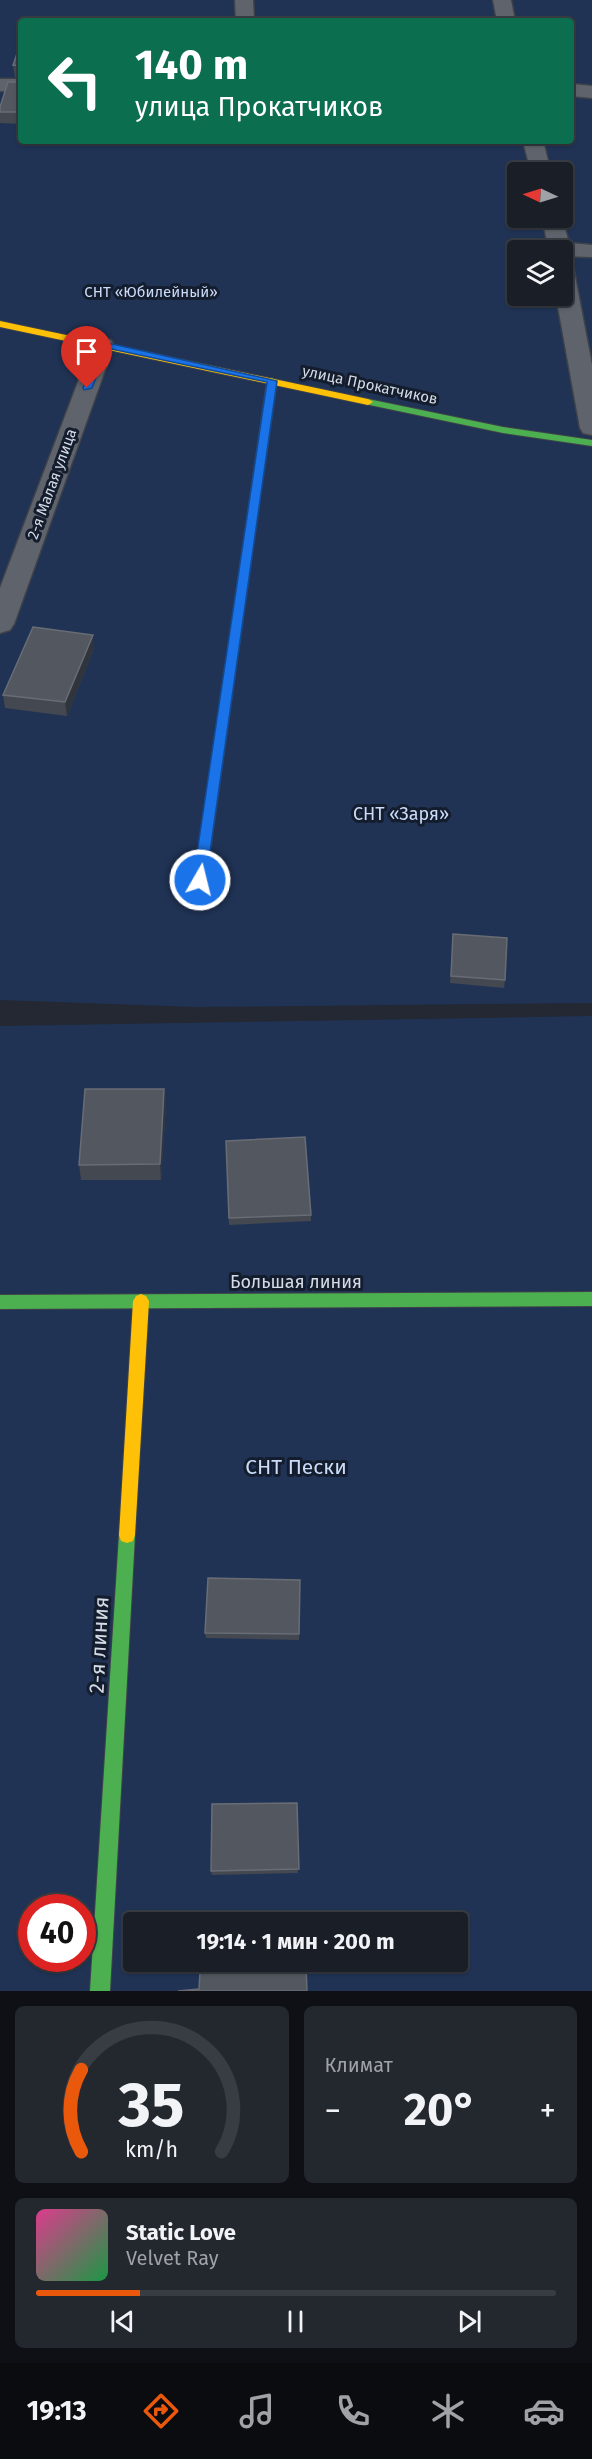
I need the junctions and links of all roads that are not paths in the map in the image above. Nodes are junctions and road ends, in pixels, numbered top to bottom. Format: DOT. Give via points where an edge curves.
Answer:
graph roads {
  1 [pos="244,0"];
  2 [pos="502,0"];
  3 [pos="245,18"];
  4 [pos="505,18"];
  5 [pos="0,85"];
  6 [pos="18,85"];
  7 [pos="574,90"];
  8 [pos="592,92"];
  9 [pos="534,144"];
  10 [pos="538,162"];
  11 [pos="592,251"];
  12 [pos="573,252"];
  13 [pos="572,306"];
  14 [pos="0,324"];
  15 [pos="103,345"];
  16 [pos="272,381"];
  17 [pos="592,428"];
  18 [pos="592,443"];
  19 [pos="0,624"];
  20 [pos="200,880"];
  21 [pos="592,1299"];
  22 [pos="141,1301"];
  23 [pos="0,1302"];
  24 [pos="100,1991"];
  1 -- 3 [label="street"];
  2 -- 4 [label="street"];
  5 -- 6 [label="street"];
  7 -- 8 [label="street"];
  9 -- 10 [label="street"];
  11 -- 12 [label="street"];
  13 -- 17 [label="street"];
  14 -- 15 [label="street, улица Прокатчиков"];
  15 -- 16 [label="street, улица Прокатчиков"];
  15 -- 19 [label="street, 2-я Малая улица"];
  16 -- 18 [label="street, улица Прокатчиков" via="502,430"];
  16 -- 20 [label="street"];
  21 -- 22 [label="street, Большая линия"];
  22 -- 23 [label="street, Большая линия"];
  22 -- 24 [label="street, 2-я линия"];
}
